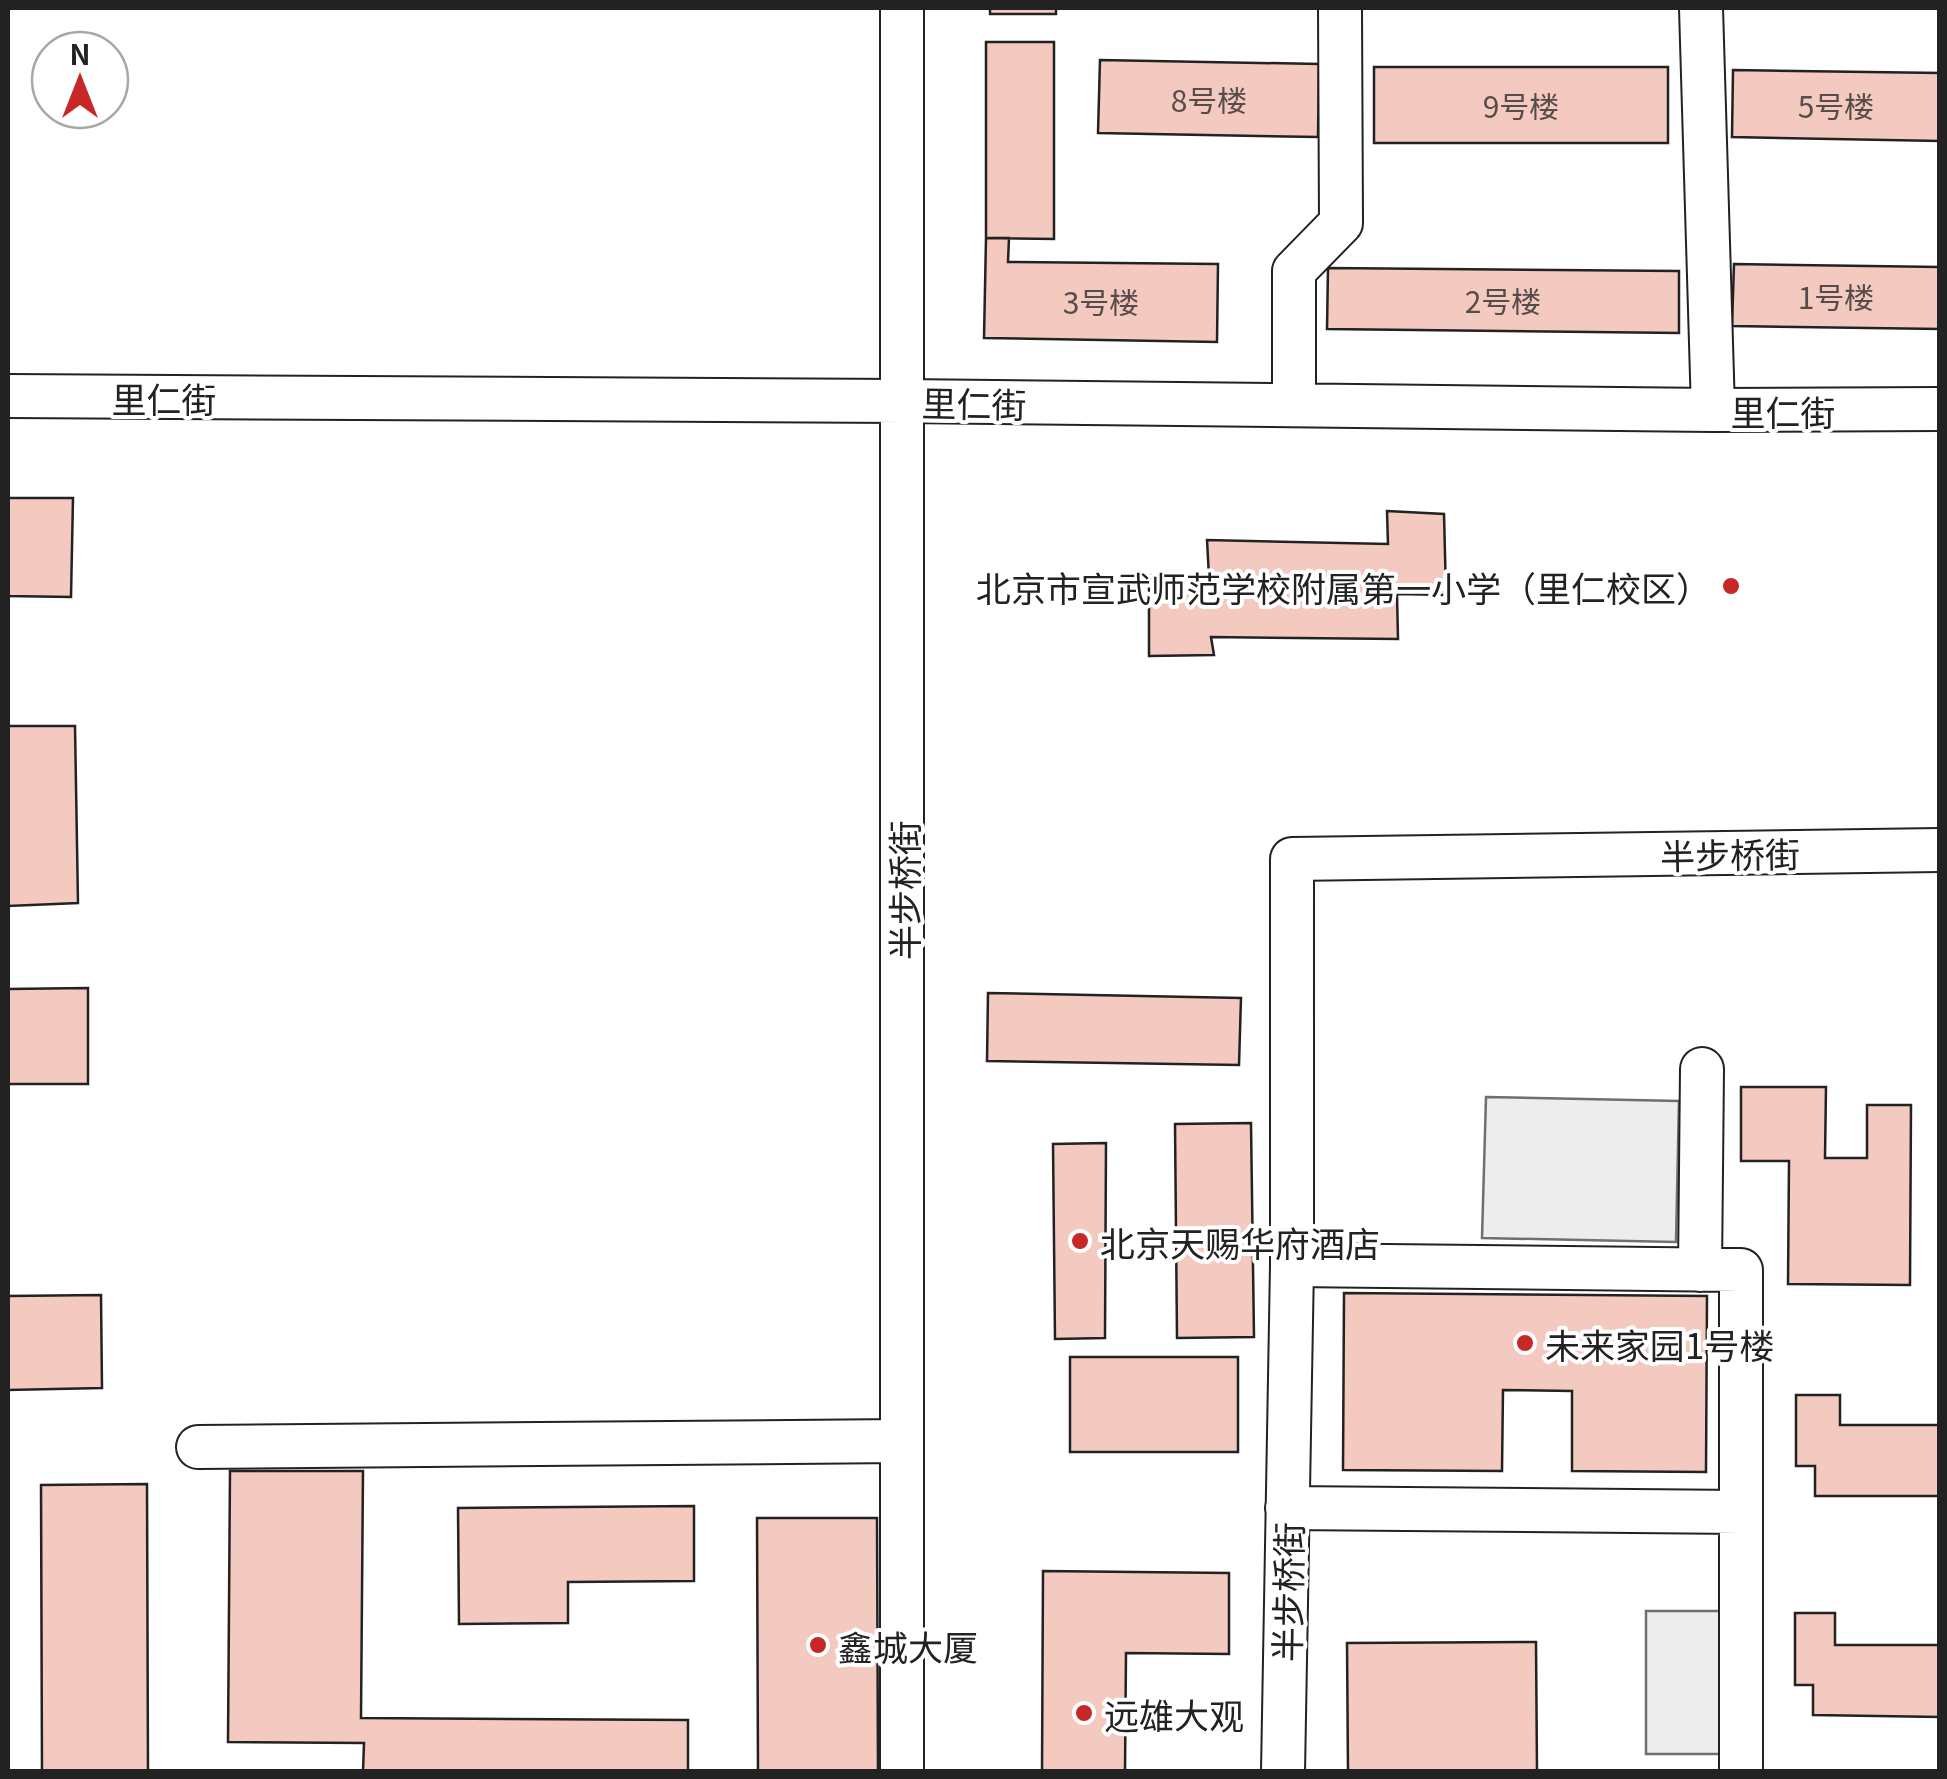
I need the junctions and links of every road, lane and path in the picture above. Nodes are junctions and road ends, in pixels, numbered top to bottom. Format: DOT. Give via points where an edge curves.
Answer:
graph roads {
  1 [pos="902,8"];
  2 [pos="1340,8"];
  3 [pos="1701,8"];
  4 [pos="8,396"];
  5 [pos="902,401"];
  6 [pos="1294,405"];
  7 [pos="1940,409"];
  8 [pos="1713,410"];
  9 [pos="1940,850"];
  10 [pos="1702,1069"];
  11 [pos="1292,1265"];
  12 [pos="1700,1270"];
  13 [pos="902,1441"];
  14 [pos="198,1447"];
  15 [pos="1286,1508"];
  16 [pos="1740,1512"];
  17 [pos="902,1772"];
  18 [pos="1283,1772"];
  19 [pos="1740,1772"];
  1 -- 5 [label="street, 半步桥街"];
  2 -- 6 [label="street" via="1340,223 1294,271"];
  3 -- 8 [label="street"];
  4 -- 5 [label="street, 里仁街"];
  5 -- 6 [label="street, 里仁街"];
  5 -- 13 [label="street, 半步桥街"];
  6 -- 8 [label="street, 里仁街"];
  7 -- 8 [label="street, 里仁街"];
  9 -- 11 [label="street, 半步桥街" via="1292,859"];
  10 -- 12 [label="street"];
  11 -- 12 [label="street"];
  11 -- 15 [label="street, 半步桥街"];
  12 -- 16 [label="street" via="1740,1270"];
  13 -- 14 [label="street"];
  13 -- 17 [label="street, 半步桥街"];
  15 -- 16 [label="street"];
  15 -- 18 [label="street, 半步桥街"];
  16 -- 19 [label="street"];
}
